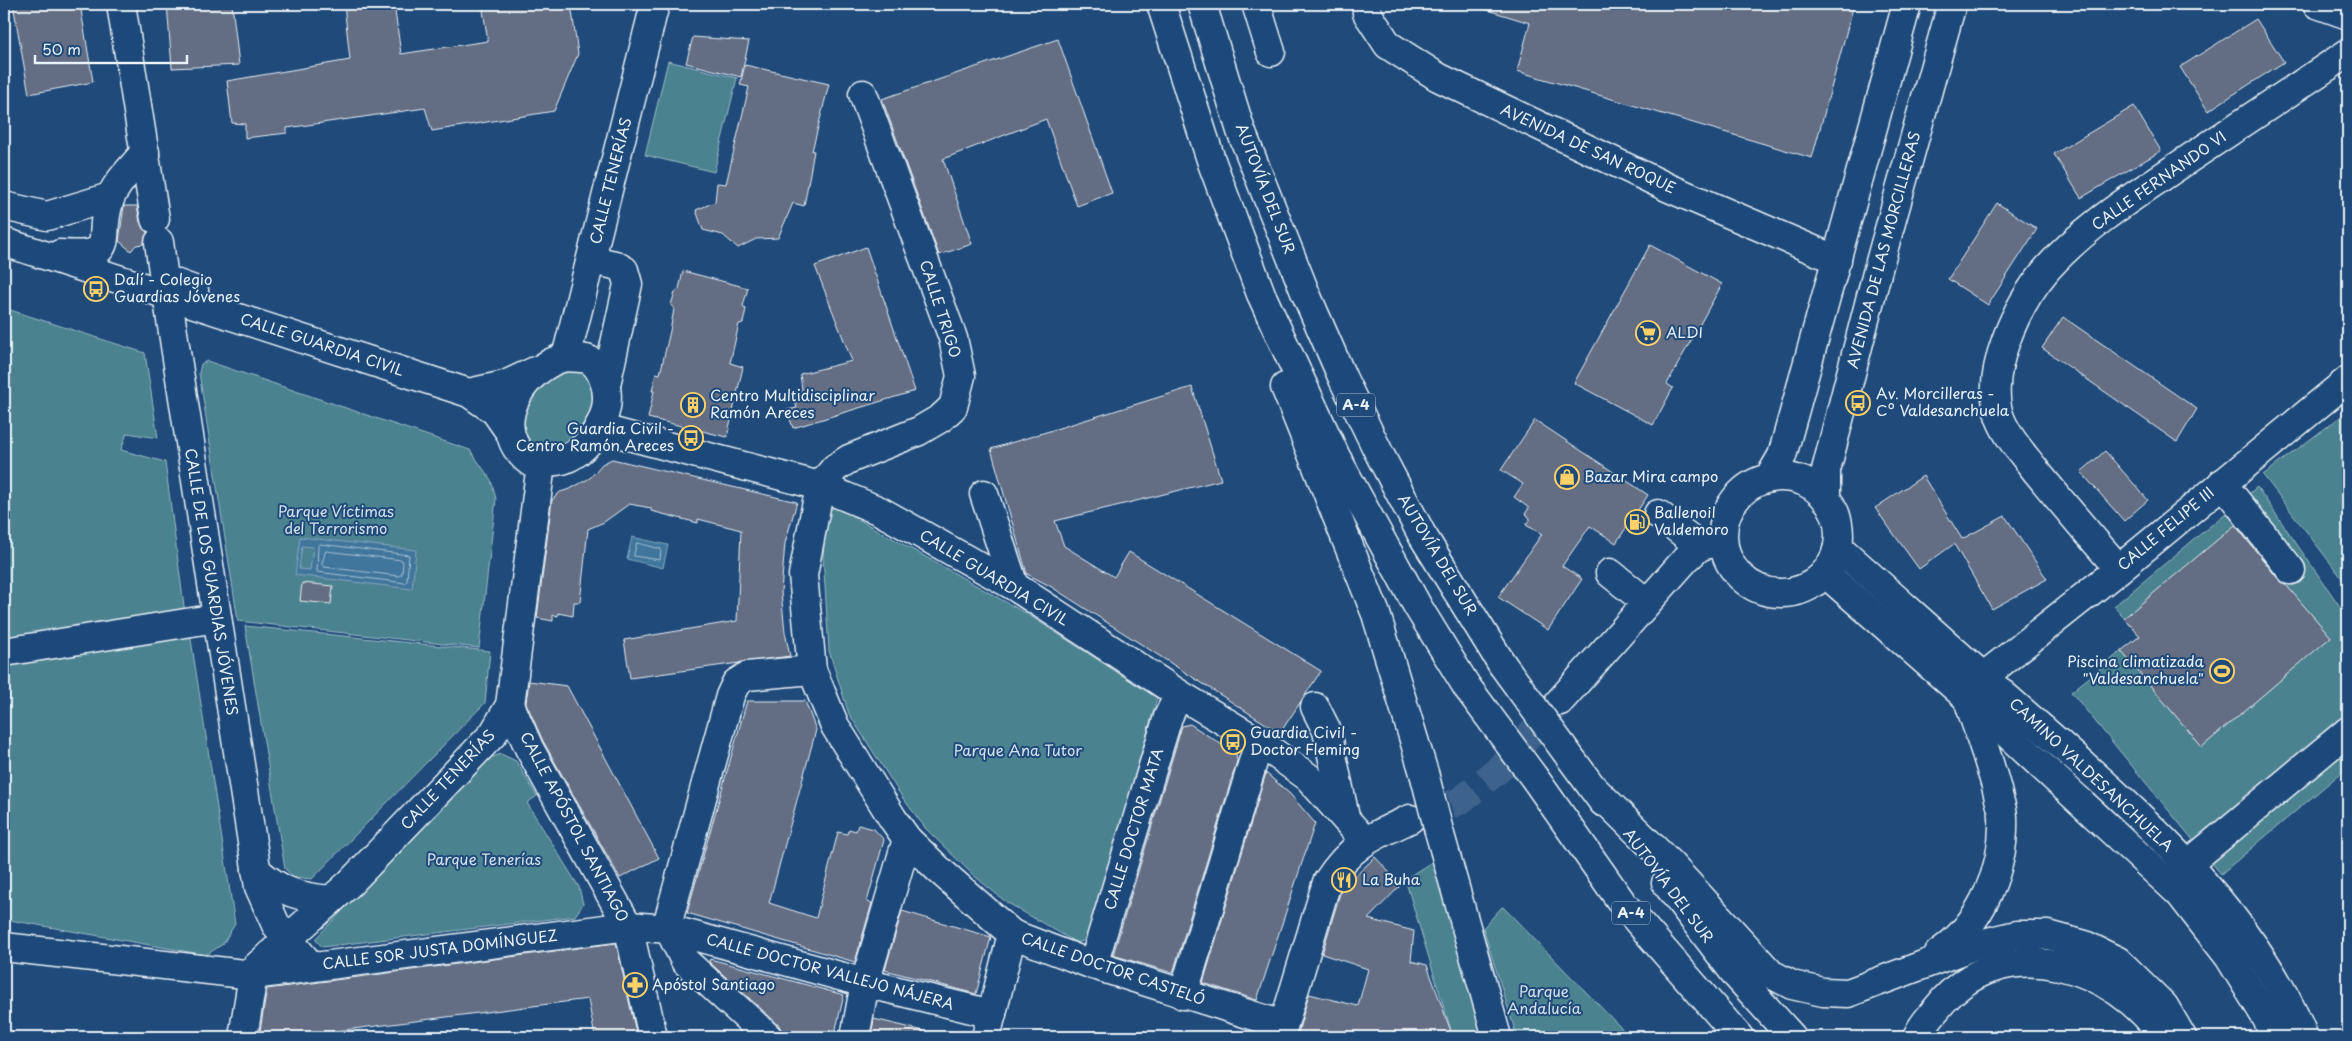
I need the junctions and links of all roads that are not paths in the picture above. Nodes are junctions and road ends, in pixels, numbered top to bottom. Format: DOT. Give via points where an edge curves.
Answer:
graph roads {
  1 [pos="121,4"];
  2 [pos="655,4"];
  3 [pos="1160,4"];
  4 [pos="1202,4"];
  5 [pos="1221,4"];
  6 [pos="1256,4"];
  7 [pos="1366,4"];
  8 [pos="1907,4"];
  9 [pos="1952,4"];
  10 [pos="2317,4"];
  11 [pos="2348,15"];
  12 [pos="1272,52"];
  13 [pos="2348,53"];
  14 [pos="863,94"];
  15 [pos="1241,131"];
  16 [pos="144,152"];
  17 [pos="110,197"];
  18 [pos="4,206"];
  19 [pos="4,242"];
  20 [pos="36,252"];
  21 [pos="591,260"];
  22 [pos="1837,260"];
  23 [pos="167,294"];
  24 [pos="1261,294"];
  25 [pos="566,357"];
  26 [pos="377,363"];
  27 [pos="537,370"];
  28 [pos="2348,380"];
  29 [pos="606,385"];
  30 [pos="469,393"];
  31 [pos="598,428"];
  32 [pos="509,431"];
  33 [pos="540,464"];
  34 [pos="1769,478"];
  35 [pos="2222,483"];
  36 [pos="820,486"];
  37 [pos="984,494"];
  38 [pos="1826,498"];
  39 [pos="1658,514"];
  40 [pos="1711,543"];
  41 [pos="1838,546"];
  42 [pos="2119,569"];
  43 [pos="2291,570"];
  44 [pos="1610,573"];
  45 [pos="1826,573"];
  46 [pos="1014,586"];
  47 [pos="1646,602"];
  48 [pos="217,618"];
  49 [pos="4,652"];
  50 [pos="812,670"];
  51 [pos="1983,677"];
  52 [pos="1179,694"];
  53 [pos="1968,699"];
  54 [pos="1560,701"];
  55 [pos="510,706"];
  56 [pos="1315,707"];
  57 [pos="2348,731"];
  58 [pos="1259,742"];
  59 [pos="484,743"];
  60 [pos="529,748"];
  61 [pos="1593,788"];
  62 [pos="1345,817"];
  63 [pos="1410,819"];
  64 [pos="907,839"];
  65 [pos="1364,840"];
  66 [pos="2188,864"];
  67 [pos="256,870"];
  68 [pos="331,900"];
  69 [pos="628,926"];
  70 [pos="669,929"];
  71 [pos="1012,934"];
  72 [pos="287,940"];
  73 [pos="4,946"];
  74 [pos="1924,963"];
  75 [pos="1093,965"];
  76 [pos="312,967"];
  77 [pos="639,971"];
  78 [pos="253,975"];
  79 [pos="865,983"];
  80 [pos="1183,994"];
  81 [pos="989,1026"];
  82 [pos="1281,1031"];
  83 [pos="243,1037"];
  84 [pos="653,1037"];
  85 [pos="768,1037"];
  86 [pos="855,1037"];
  87 [pos="1497,1037"];
  88 [pos="1739,1037"];
  89 [pos="1792,1037"];
  90 [pos="1917,1037"];
  91 [pos="2163,1037"];
  92 [pos="2182,1037"];
  93 [pos="2275,1037"];
  94 [pos="2304,1037"];
  1 -- 16 [label="main road"];
  2 -- 21 [label="main road, CALLE TENERÍAS"];
  3 -- 24 [label="main road, A-4" via="1212,163"];
  4 -- 15 [label="main road, AUTOVÍA DEL SUR / A-4"];
  5 -- 15 [label="main road" via="1232,43"];
  6 -- 12 [label="main road"];
  7 -- 22 [label="main road, AVENIDA DE SAN ROQUE" via="1367,12 1388,45 1438,77 1668,188"];
  8 -- 22 [label="main road"];
  9 -- 38 [label="main road, AVENIDA DE LAS MORCILLERAS" via="1826,470"];
  10 -- 11 [label="main road"];
  13 -- 42 [label="main road, CALLE FERNANDO VI" via="2087,230 2047,269 2023,304 2003,348 1996,375 1996,393 2007,434"];
  14 -- 36 [label="main road, CALLE TRIGO" via="953,338 961,376 953,407 941,418 919,431 849,459 835,468"];
  15 -- 61 [label="main road, AUTOVÍA DEL SUR / A-4, bridge" via="1305,292 1380,455 1421,533 1502,664"];
  16 -- 17 [label="main road"];
  16 -- 26 [label="main road" via="164,279 321,331 361,349"];
  17 -- 18 [label="main road" via="46,216"];
  17 -- 20 [label="main road" via="102,247 95,253"];
  19 -- 20 [label="main road, CALLE GUARDIA CIVIL"];
  20 -- 23 [label="main road, CALLE GUARDIA CIVIL"];
  21 -- 25 [label="main road, CALLE TENERÍAS"];
  21 -- 29 [label="main road" via="624,270 628,284"];
  22 -- 34 [label="main road" via="1782,456"];
  23 -- 26 [label="main road, CALLE GUARDIA CIVIL"];
  23 -- 48 [label="main road, CALLE DE LOS GUARDIAS JÓVENES"];
  24 -- 87 [label="main road, bridge" via="1275,364 1376,614 1424,772"];
  24 -- 88 [label="main road, A-4, bridge" via="1336,457 1418,607 1467,687 1622,904"];
  25 -- 27 [label="main road"];
  25 -- 29 [label="main road" via="588,360 601,371"];
  26 -- 30 [label="main road, CALLE GUARDIA CIVIL"];
  27 -- 30 [label="main road" via="505,385"];
  27 -- 32 [label="main road" via="517,397"];
  28 -- 35 [label="main road, CALLE FELIPE III"];
  29 -- 31 [label="main road" via="606,406"];
  30 -- 32 [label="main road, CALLE GUARDIA CIVIL" via="495,411"];
  31 -- 33 [label="main road" via="580,450 565,460"];
  31 -- 36 [label="main road, CALLE GUARDIA CIVIL"];
  32 -- 33 [label="main road" via="518,452 528,461"];
  33 -- 55 [label="main road, CALLE TENERÍAS"];
  34 -- 38 [label="main road" via="1800,480"];
  34 -- 40 [label="main road" via="1746,489 1729,508 1724,524"];
  35 -- 42 [label="main road, CALLE FELIPE III"];
  35 -- 43 [label="main road"];
  36 -- 46 [label="main road, CALLE GUARDIA CIVIL" via="880,511"];
  36 -- 50 [label="main road, CALLE DOCTOR CASTELÓ" via="803,575"];
  37 -- 46 [label="main road"];
  38 -- 41 [label="main road" via="1839,529"];
  39 -- 40 [label="main road"];
  40 -- 45 [label="main road" via="1739,576 1754,587 1773,593 1792,592 1811,585"];
  40 -- 47 [label="main road"];
  41 -- 45 [label="main road"];
  41 -- 51 [label="main road, CAMINO VALDESANCHUELA"];
  42 -- 51 [label="main road, CALLE FELIPE III"];
  44 -- 47 [label="main road"];
  45 -- 53 [label="main road, CAMINO VALDESANCHUELA"];
  46 -- 52 [label="main road, CALLE GUARDIA CIVIL"];
  47 -- 54 [label="main road"];
  48 -- 49 [label="main road"];
  48 -- 67 [label="main road, CALLE DE LOS GUARDIAS JÓVENES"];
  50 -- 64 [label="main road, CALLE DOCTOR CASTELÓ" via="835,726"];
  50 -- 70 [label="main road" via="747,676 736,683 669,918"];
  51 -- 66 [label="main road, CAMINO VALDESANCHUELA"];
  52 -- 58 [label="main road, CALLE GUARDIA CIVIL"];
  52 -- 75 [label="main road, CALLE DOCTOR MATA" via="1168,717"];
  53 -- 74 [label="main road" via="2003,816 2000,850 1993,880 1977,916 1952,944"];
  53 -- 93 [label="main road, CAMINO VALDESANCHUELA" via="2180,894 2228,957"];
  55 -- 59 [label="main road, CALLE TENERÍAS" via="494,734"];
  55 -- 60 [label="main road, CALLE APÓSTOL SANTIAGO"];
  56 -- 62 [label="main road" via="1327,731"];
  57 -- 66 [label="main road"];
  58 -- 62 [label="main road, CALLE GUARDIA CIVIL" via="1308,777"];
  58 -- 80 [label="main road"];
  59 -- 60 [label="main road" via="501,739"];
  59 -- 68 [label="main road, CALLE TENERÍAS"];
  60 -- 69 [label="main road, CALLE APÓSTOL SANTIAGO"];
  61 -- 74 [label="main road" via="1670,864 1771,974 1792,985 1823,992 1848,993"];
  61 -- 89 [label="main road, AUTOVÍA DEL SUR / A-4" via="1737,976"];
  62 -- 65 [label="main road, CALLE GUARDIA CIVIL"];
  63 -- 65 [label="main road"];
  64 -- 71 [label="main road, CALLE DOCTOR CASTELÓ"];
  64 -- 79 [label="main road"];
  65 -- 82 [label="main road" via="1338,865 1327,882"];
  66 -- 94 [label="main road, CAMINO VALDESANCHUELA" via="2266,964 2293,1010"];
  67 -- 68 [label="main road" via="282,890 306,898"];
  67 -- 72 [label="main road, CALLE DE LOS GUARDIAS JÓVENES" via="266,906"];
  68 -- 72 [label="main road, CALLE TENERÍAS"];
  69 -- 70 [label="main road, CALLE DOCTOR VALLEJO NÁJERA"];
  69 -- 76 [label="main road, CALLE SOR JUSTA DOMÍNGUEZ"];
  69 -- 77 [label="main road, CALLE APÓSTOL SANTIAGO"];
  70 -- 77 [label="main road"];
  70 -- 79 [label="main road, CALLE DOCTOR VALLEJO NÁJERA"];
  70 -- 85 [label="main road" via="685,961"];
  71 -- 75 [label="main road, CALLE DOCTOR CASTELÓ"];
  71 -- 81 [label="main road"];
  72 -- 76 [label="main road, CALLE DE LOS GUARDIAS JÓVENES"];
  72 -- 78 [label="main road, CALLE TENERÍAS" via="254,969"];
  73 -- 78 [label="main road, CALLE SOR JUSTA DOMÍNGUEZ"];
  74 -- 92 [label="main road" via="2016,935 2048,935 2085,945 2118,961 2164,1006"];
  75 -- 80 [label="main road, CALLE DOCTOR CASTELÓ"];
  76 -- 78 [label="main road, CALLE SOR JUSTA DOMÍNGUEZ"];
  77 -- 84 [label="main road, CALLE APÓSTOL SANTIAGO"];
  78 -- 83 [label="main road"];
  79 -- 81 [label="main road, CALLE DOCTOR VALLEJO NÁJERA"];
  79 -- 86 [label="main road"];
  80 -- 82 [label="main road, CALLE DOCTOR CASTELÓ"];
  90 -- 91 [label="main road" via="1935,1010 1955,989 1986,970 2016,962 2052,963 2100,980 2135,1005"];
}
